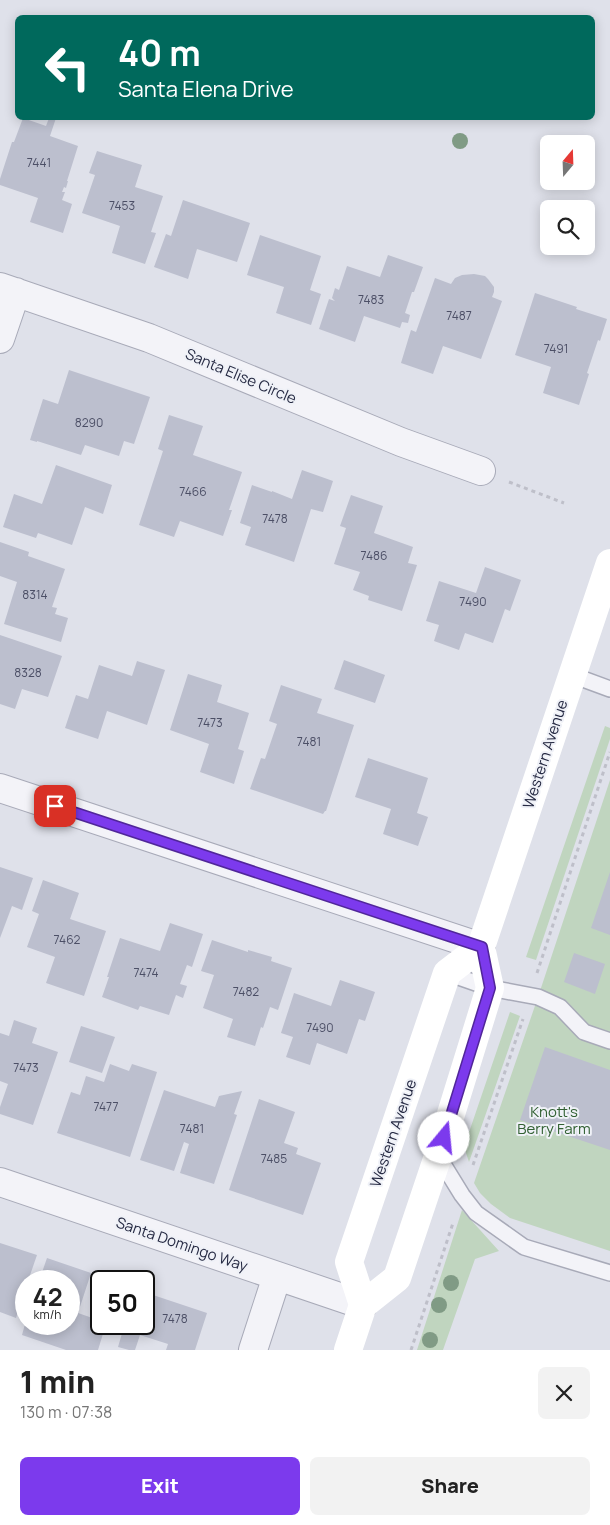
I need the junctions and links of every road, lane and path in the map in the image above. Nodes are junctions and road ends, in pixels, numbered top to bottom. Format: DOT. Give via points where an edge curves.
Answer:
graph roads {
  1 [pos="8,290"];
  2 [pos="0,339"];
  3 [pos="481,471"];
  4 [pos="564,503"];
  5 [pos="610,562"];
  6 [pos="572,675"];
  7 [pos="610,689"];
  8 [pos="610,752"];
  9 [pos="0,788"];
  10 [pos="482,947"];
  11 [pos="447,973"];
  12 [pos="490,988"];
  13 [pos="532,995"];
  14 [pos="610,1041"];
  15 [pos="438,1156"];
  16 [pos="0,1182"];
  17 [pos="462,1195"];
  18 [pos="609,1273"];
  19 [pos="277,1276"];
  20 [pos="363,1305"];
  21 [pos="253,1350"];
  22 [pos="348,1350"];
  23 [pos="411,1350"];
  1 -- 2 [label="street"];
  1 -- 3 [label="street, Santa Elise Circle" via="149,338 401,442"];
  3 -- 4 [label="path"];
  5 -- 6 [label="main road, Western Avenue"];
  6 -- 7 [label="lane"];
  6 -- 10 [label="main road, Western Avenue"];
  8 -- 13 [label="path"];
  9 -- 10 [label="street"];
  10 -- 11 [label="main road"];
  10 -- 12 [label="main road, Western Avenue"];
  11 -- 12 [label="lane"];
  11 -- 20 [label="main road, Western Avenue" via="349,1262"];
  12 -- 13 [label="lane"];
  12 -- 15 [label="main road, Western Avenue"];
  13 -- 14 [label="lane" via="560,1007 584,1032"];
  13 -- 17 [label="path"];
  15 -- 17 [label="lane"];
  15 -- 20 [label="main road, Western Avenue" via="398,1278"];
  16 -- 19 [label="street, Santa Domingo Way"];
  17 -- 18 [label="lane" via="476,1213 524,1247"];
  17 -- 23 [label="path"];
  19 -- 20 [label="street, Santa Domingo Way"];
  19 -- 21 [label="street"];
  20 -- 22 [label="main road"];
}
